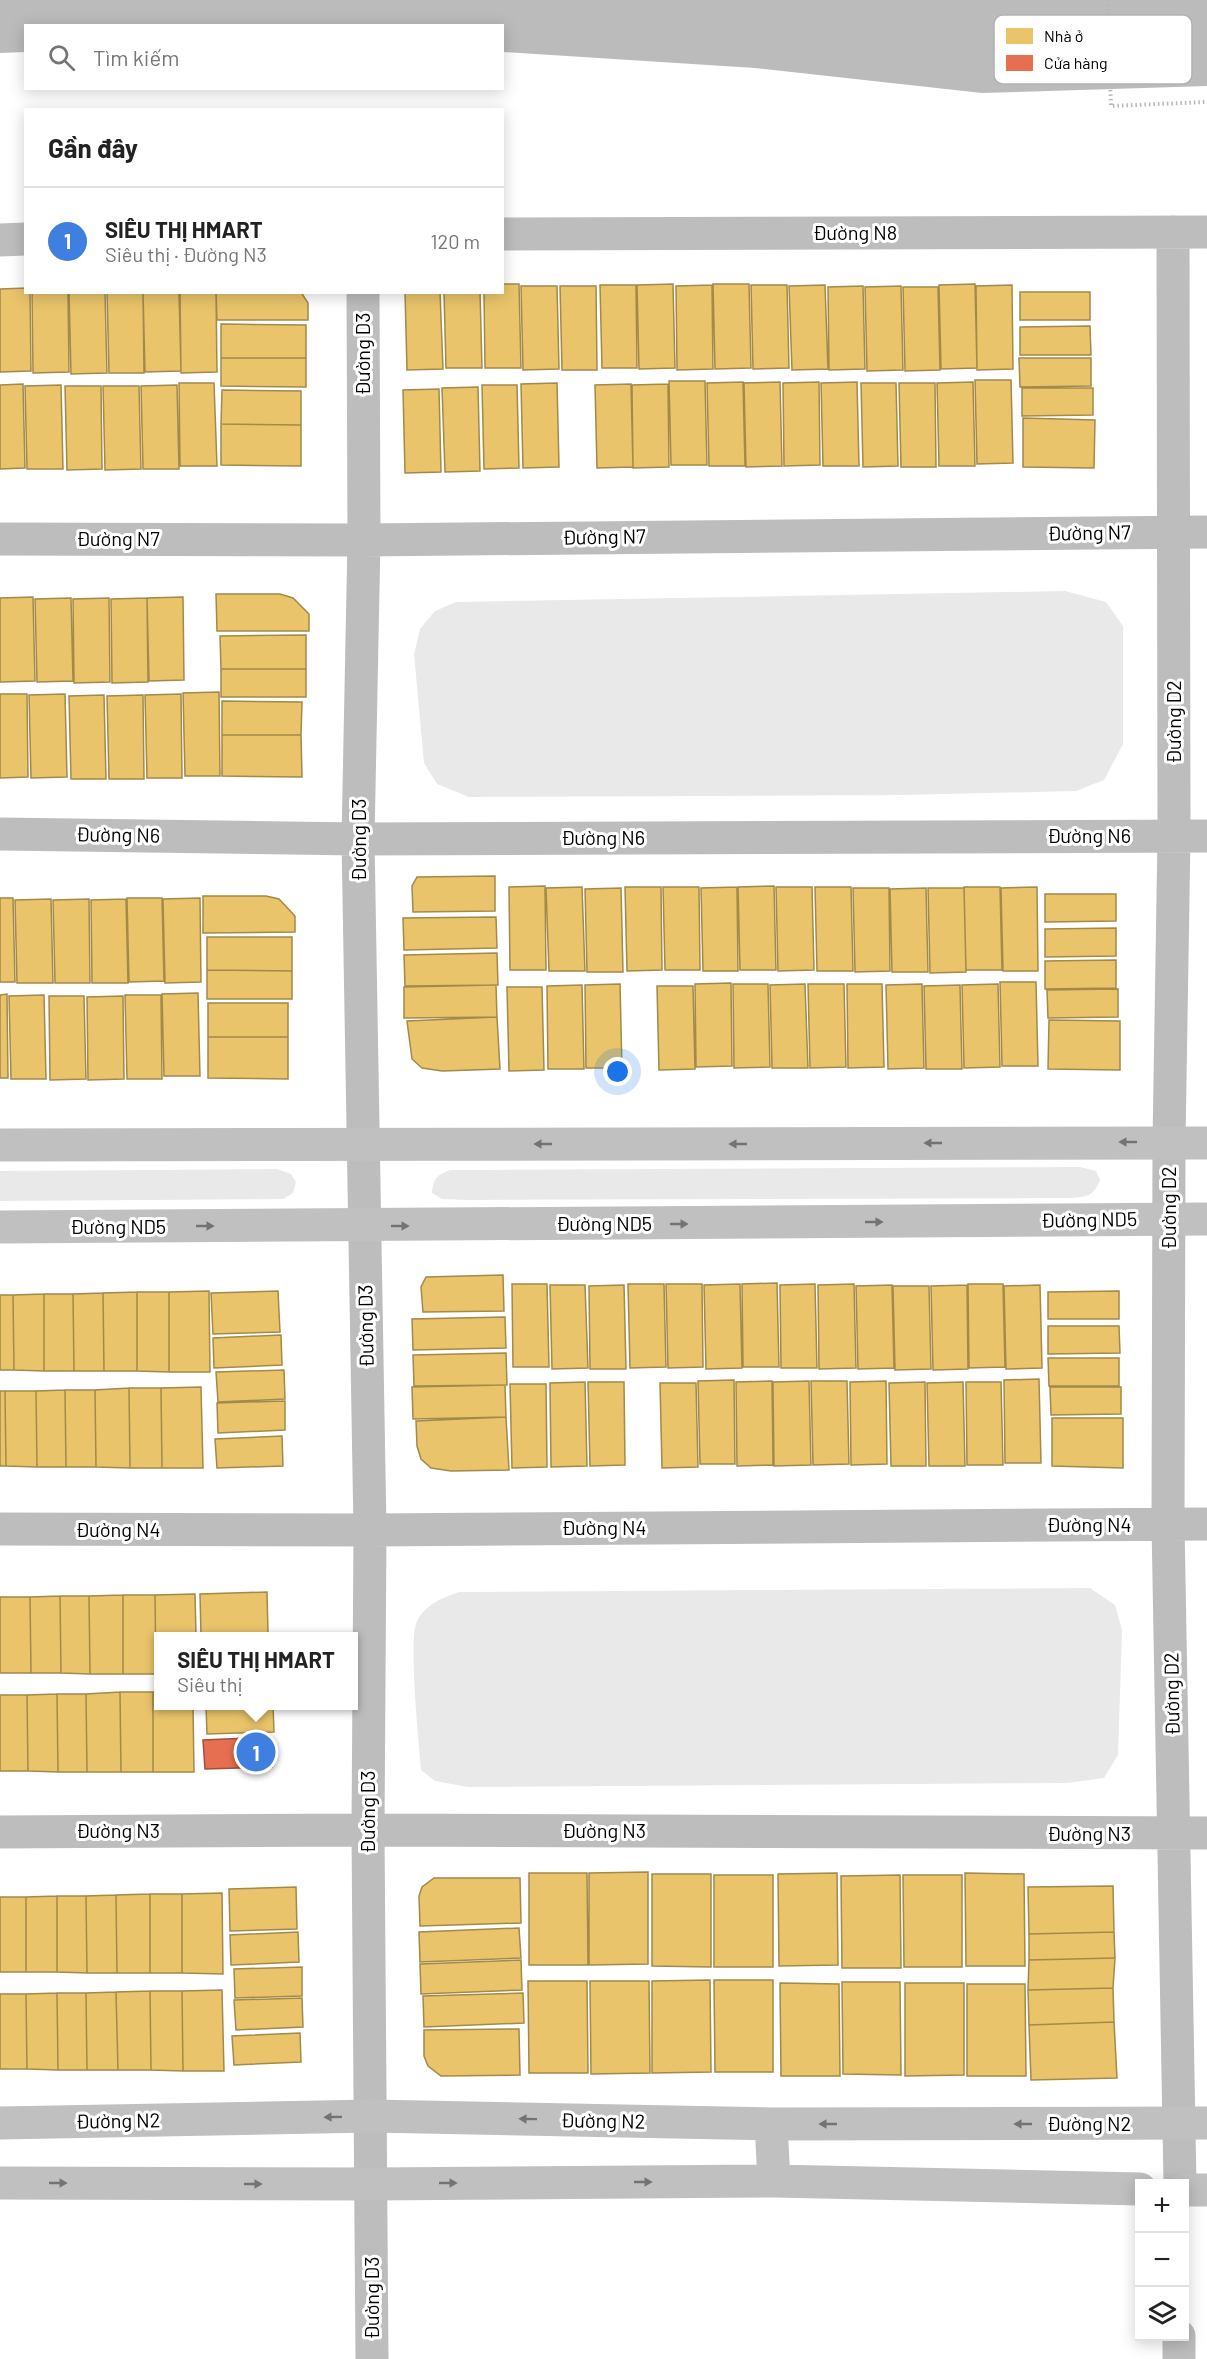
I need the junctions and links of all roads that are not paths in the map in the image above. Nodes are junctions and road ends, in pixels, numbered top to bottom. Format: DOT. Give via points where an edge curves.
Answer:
graph roads {
  1 [pos="1173,232"];
  2 [pos="1207,232"];
  3 [pos="504,234"];
  4 [pos="24,239"];
  5 [pos="0,240"];
  6 [pos="363,294"];
  7 [pos="1174,532"];
  8 [pos="1207,532"];
  9 [pos="0,539"];
  10 [pos="363,540"];
  11 [pos="0,834"];
  12 [pos="1174,836"];
  13 [pos="1207,836"];
  14 [pos="358,839"];
  15 [pos="1169,1142"];
  16 [pos="1207,1143"];
  17 [pos="0,1145"];
  18 [pos="364,1146"];
  19 [pos="1170,1219"];
  20 [pos="1207,1220"];
  21 [pos="365,1226"];
  22 [pos="0,1227"];
  23 [pos="1168,1524"];
  24 [pos="1207,1524"];
  25 [pos="0,1529"];
  26 [pos="370,1530"];
  27 [pos="368,1830"];
  28 [pos="0,1832"];
  29 [pos="1191,1833"];
  30 [pos="371,2116"];
  31 [pos="0,2123"];
  32 [pos="771,2124"];
  33 [pos="1194,2124"];
  34 [pos="1181,2179"];
  35 [pos="774,2181"];
  36 [pos="0,2183"];
  37 [pos="371,2184"];
  38 [pos="1135,2189"];
  39 [pos="1189,2190"];
  40 [pos="1207,2190"];
  41 [pos="1179,2341"];
  42 [pos="372,2359"];
  43 [pos="1179,2359"];
  1 -- 2 [label="street, Đường N8"];
  1 -- 3 [label="street, Đường N8"];
  1 -- 7 [label="street, Đường D2"];
  4 -- 5 [label="street"];
  6 -- 10 [label="street, Đường D3"];
  7 -- 8 [label="street, Đường N7"];
  7 -- 10 [label="street, Đường N7"];
  7 -- 12 [label="street, Đường D2"];
  9 -- 10 [label="street, Đường N7"];
  10 -- 14 [label="street, Đường D3"];
  11 -- 14 [label="street, Đường N6"];
  12 -- 13 [label="street, Đường N6"];
  12 -- 14 [label="street, Đường N6"];
  12 -- 15 [label="street, Đường D2"];
  14 -- 18 [label="street, Đường D3"];
  15 -- 16 [label="street"];
  15 -- 18 [label="street, one-way"];
  15 -- 19 [label="street, Đường D2"];
  17 -- 18 [label="street"];
  18 -- 21 [label="street, Đường D3"];
  19 -- 20 [label="street, Đường ND5"];
  21 -- 19 [label="street, Đường ND5, one-way"];
  19 -- 23 [label="street, Đường D2"];
  22 -- 21 [label="street, Đường ND5, one-way"];
  21 -- 26 [label="street, Đường D3"];
  23 -- 24 [label="street, Đường N4"];
  23 -- 26 [label="street, Đường N4"];
  23 -- 29 [label="street, Đường D2"];
  25 -- 26 [label="street, Đường N4"];
  26 -- 27 [label="street, Đường D3"];
  27 -- 28 [label="street, Đường N3"];
  27 -- 29 [label="street, Đường N3"];
  27 -- 30 [label="street, Đường D3"];
  29 -- 33 [label="street, Đường D2"];
  30 -- 31 [label="street, Đường N2, one-way"];
  32 -- 30 [label="street, Đường N2, one-way"];
  30 -- 37 [label="street, Đường D3"];
  33 -- 32 [label="street, Đường N2, one-way"];
  32 -- 35 [label="street"];
  33 -- 34 [label="street, Đường D2"];
  37 -- 35 [label="street, one-way"];
  35 -- 38 [label="street"];
  36 -- 37 [label="street, one-way"];
  37 -- 42 [label="street, Đường D3"];
  39 -- 40 [label="street"];
  41 -- 43 [label="street"];
}
